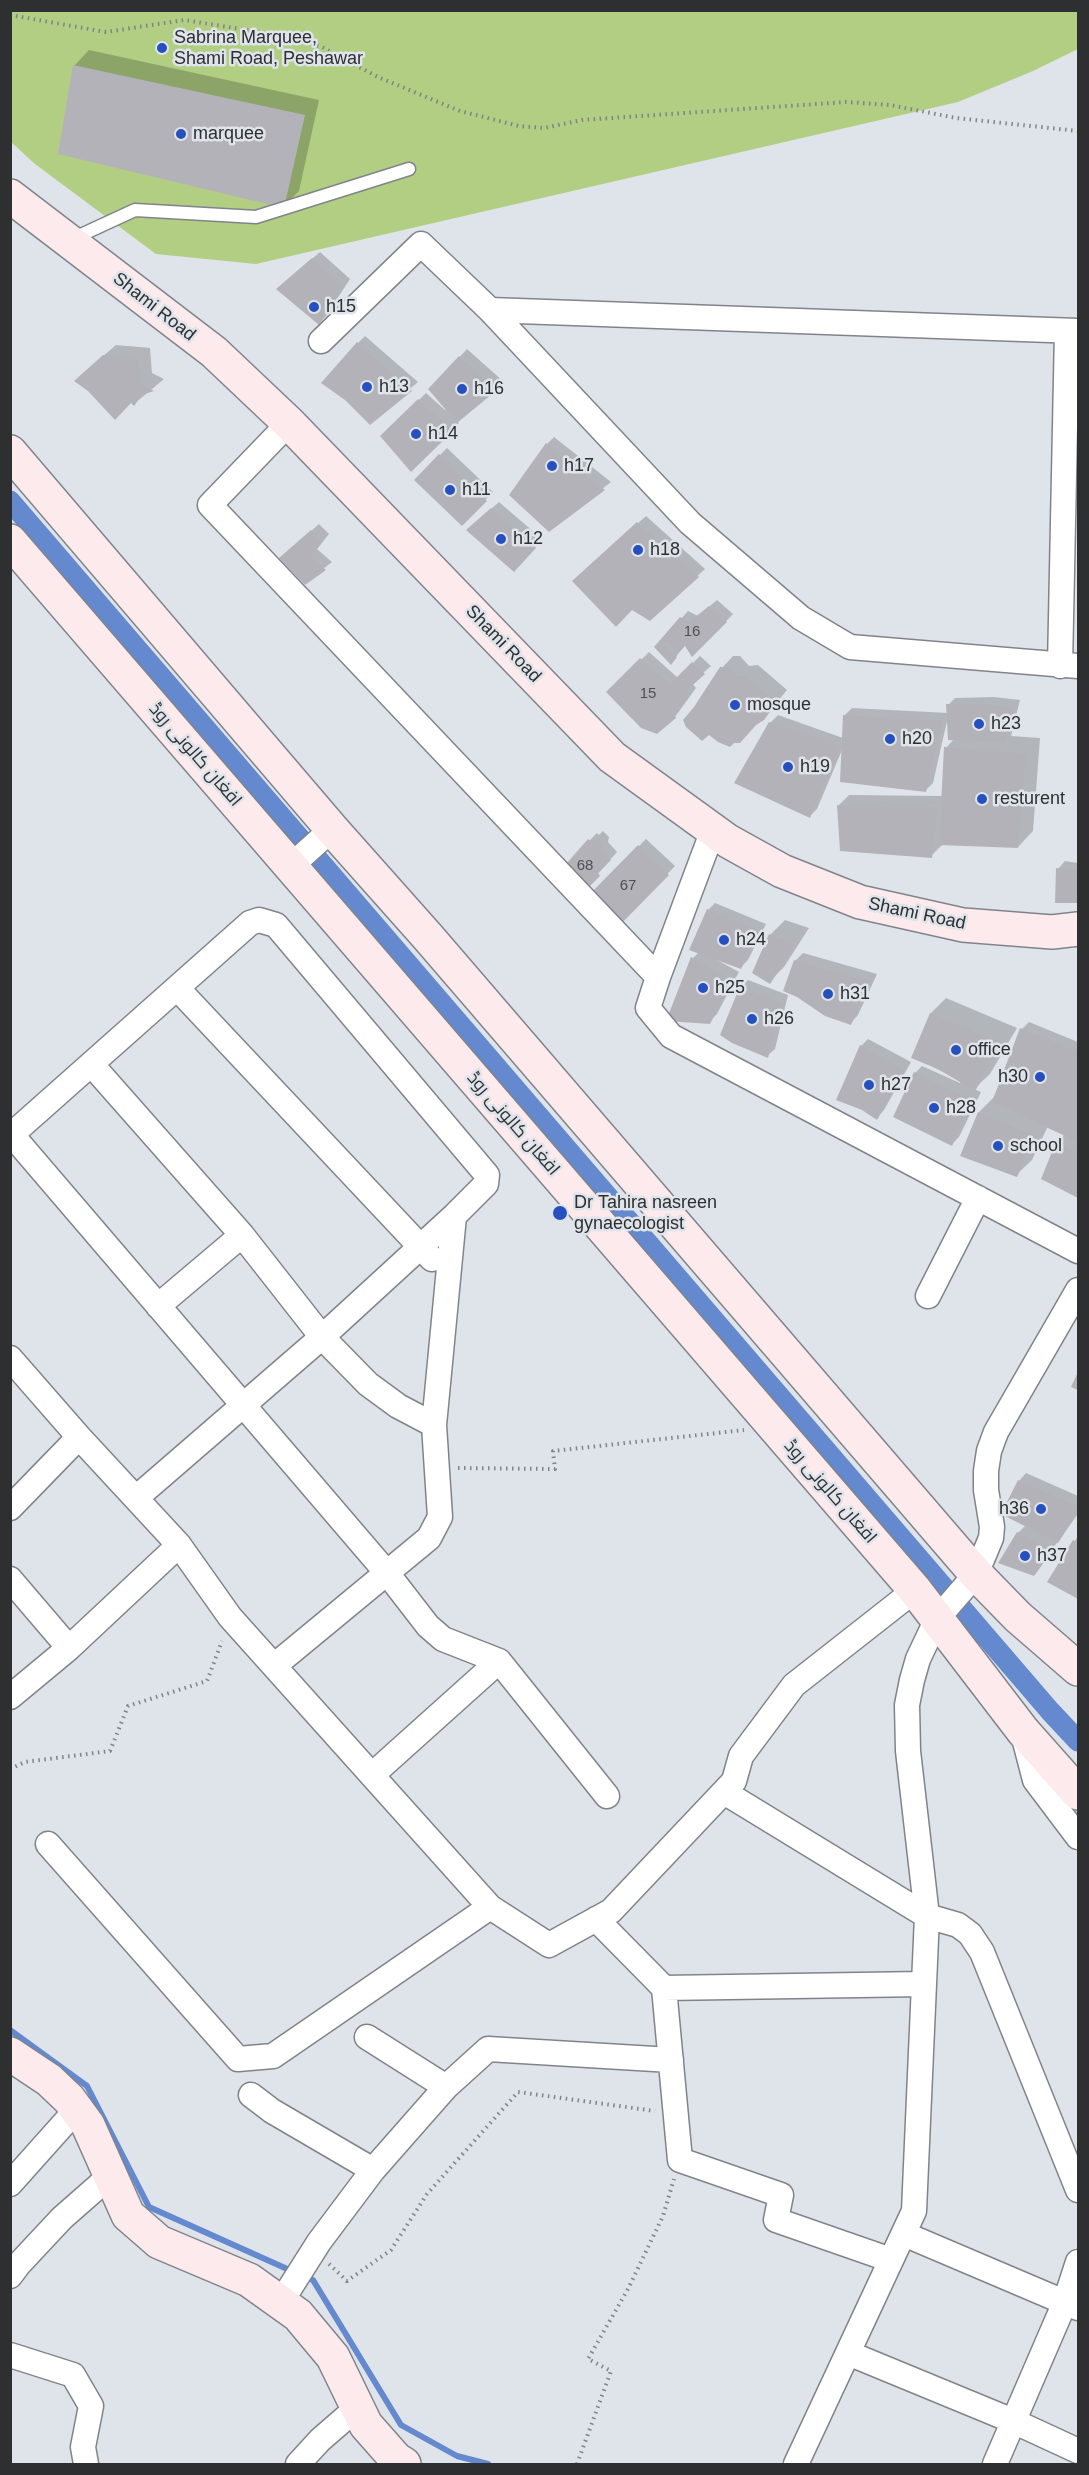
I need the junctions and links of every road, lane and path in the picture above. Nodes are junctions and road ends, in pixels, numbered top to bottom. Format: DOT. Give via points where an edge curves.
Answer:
graph roads {
  1 [pos="10,15"];
  2 [pos="1078,131"];
  3 [pos="409,169"];
  4 [pos="10,196"];
  5 [pos="69,240"];
  6 [pos="490,310"];
  7 [pos="1073,331"];
  8 [pos="321,341"];
  9 [pos="289,423"];
  10 [pos="10,452"];
  11 [pos="10,541"];
  12 [pos="1069,666"];
  13 [pos="332,829"];
  14 [pos="713,830"];
  15 [pos="291,866"];
  16 [pos="1078,929"];
  17 [pos="657,977"];
  18 [pos="177,988"];
  19 [pos="92,1065"];
  20 [pos="11,1136"];
  21 [pos="978,1198"];
  22 [pos="454,1216"];
  23 [pos="242,1235"];
  24 [pos="419,1247"];
  25 [pos="1078,1251"];
  26 [pos="449,1274"];
  27 [pos="1078,1290"];
  28 [pos="928,1296"];
  29 [pos="158,1306"];
  30 [pos="322,1337"];
  31 [pos="10,1358"];
  32 [pos="242,1405"];
  33 [pos="434,1425"];
  34 [pos="774,1427"];
  35 [pos="79,1437"];
  36 [pos="436,1468"];
  37 [pos="136,1498"];
  38 [pos="10,1508"];
  39 [pos="179,1545"];
  40 [pos="387,1573"];
  41 [pos="10,1579"];
  42 [pos="971,1581"];
  43 [pos="915,1590"];
  44 [pos="941,1614"];
  45 [pos="230,1617"];
  46 [pos="69,1648"];
  47 [pos="499,1661"];
  48 [pos="274,1666"];
  49 [pos="1078,1669"];
  50 [pos="10,1697"];
  51 [pos="1023,1731"];
  52 [pos="10,1769"];
  53 [pos="372,1775"];
  54 [pos="724,1792"];
  55 [pos="1078,1793"];
  56 [pos="607,1796"];
  57 [pos="1078,1837"];
  58 [pos="48,1844"];
  59 [pos="490,1907"];
  60 [pos="927,1916"];
  61 [pos="596,1919"];
  62 [pos="924,1984"];
  63 [pos="664,1988"];
  64 [pos="367,2037"];
  65 [pos="10,2054"];
  66 [pos="671,2060"];
  67 [pos="446,2087"];
  68 [pos="251,2095"];
  69 [pos="77,2109"];
  70 [pos="674,2113"];
  71 [pos="680,2160"];
  72 [pos="373,2170"];
  73 [pos="111,2175"];
  74 [pos="10,2184"];
  75 [pos="1078,2190"];
  76 [pos="904,2234"];
  77 [pos="314,2250"];
  78 [pos="891,2260"];
  79 [pos="1078,2262"];
  80 [pos="10,2276"];
  81 [pos="281,2302"];
  82 [pos="1072,2305"];
  83 [pos="848,2353"];
  84 [pos="10,2355"];
  85 [pos="358,2407"];
  86 [pos="1014,2421"];
  87 [pos="1078,2451"];
  88 [pos="86,2464"];
  89 [pos="298,2464"];
  90 [pos="404,2464"];
  91 [pos="577,2464"];
  92 [pos="797,2464"];
  93 [pos="995,2464"];
  1 -- 2 [label="path" via="106,32 184,20 285,36 322,47 378,77 460,111 519,126 544,128 582,120 846,102"];
  3 -- 5 [label="lane" via="256,217 135,210"];
  4 -- 5 [label="main road, Shami Road"];
  5 -- 9 [label="main road, Shami Road" via="214,352"];
  6 -- 7 [label="street"];
  6 -- 8 [label="street" via="421,244"];
  6 -- 12 [label="street" via="690,523 801,618 850,647"];
  7 -- 12 [label="street"];
  9 -- 14 [label="main road, Shami Road" via="612,758"];
  9 -- 17 [label="street" via="210,506"];
  10 -- 13 [label="main road"];
  11 -- 15 [label="main road, افغان کالونی روڈ"];
  13 -- 15 [label="street"];
  13 -- 42 [label="main road" via="451,963"];
  14 -- 16 [label="main road, Shami Road" via="782,871 860,902 963,925 1052,932"];
  14 -- 17 [label="street"];
  15 -- 34 [label="main road, افغان کالونی روڈ"];
  17 -- 21 [label="street" via="648,1008 671,1036"];
  18 -- 19 [label="street"];
  18 -- 22 [label="street" via="250,923 259,920 276,925 487,1175 486,1185"];
  18 -- 24 [label="street"];
  19 -- 20 [label="street"];
  19 -- 23 [label="street"];
  20 -- 29 [label="street"];
  21 -- 25 [label="street"];
  21 -- 28 [label="street"];
  22 -- 24 [label="street"];
  22 -- 26 [label="street"];
  23 -- 29 [label="street"];
  23 -- 30 [label="street"];
  24 -- 26 [label="street"];
  24 -- 30 [label="street"];
  26 -- 33 [label="street"];
  27 -- 42 [label="street" via="989,1450 986,1490 991,1538"];
  29 -- 32 [label="street"];
  30 -- 32 [label="street"];
  30 -- 33 [label="street" via="368,1384"];
  31 -- 35 [label="street"];
  32 -- 37 [label="street"];
  32 -- 40 [label="street"];
  33 -- 36 [label="street"];
  34 -- 36 [label="path" via="553,1451 555,1469"];
  34 -- 43 [label="main road, افغان کالونی روڈ"];
  35 -- 37 [label="street"];
  35 -- 38 [label="street"];
  36 -- 40 [label="street" via="440,1517 429,1538"];
  37 -- 39 [label="street"];
  39 -- 45 [label="street"];
  39 -- 46 [label="street"];
  40 -- 47 [label="street" via="428,1626 443,1639"];
  40 -- 48 [label="street"];
  41 -- 46 [label="street"];
  42 -- 44 [label="street"];
  42 -- 49 [label="main road"];
  43 -- 44 [label="main road, افغان کالونی روڈ"];
  43 -- 54 [label="street" via="794,1685 741,1756 734,1781"];
  44 -- 51 [label="main road, افغان کالونی روڈ"];
  44 -- 60 [label="street" via="918,1659 907,1705 908,1751"];
  45 -- 48 [label="street"];
  45 -- 52 [label="path" via="207,1681 128,1706 110,1751 25,1762"];
  46 -- 50 [label="street"];
  47 -- 53 [label="street"];
  47 -- 56 [label="street"];
  48 -- 53 [label="street"];
  51 -- 55 [label="main road, افغان کالونی روڈ"];
  51 -- 57 [label="street" via="1035,1780"];
  53 -- 59 [label="street"];
  54 -- 60 [label="street"];
  54 -- 61 [label="street" via="611,1911"];
  58 -- 59 [label="street" via="238,2059 273,2056"];
  59 -- 61 [label="street" via="549,1945"];
  60 -- 62 [label="street"];
  60 -- 75 [label="street" via="958,1925 970,1934 982,1953"];
  61 -- 63 [label="street"];
  62 -- 63 [label="street"];
  62 -- 76 [label="street" via="915,2211"];
  63 -- 66 [label="street"];
  64 -- 67 [label="street"];
  65 -- 69 [label="main road" via="49,2080"];
  66 -- 67 [label="street" via="488,2049"];
  66 -- 70 [label="street"];
  67 -- 72 [label="street"];
  68 -- 72 [label="street"];
  69 -- 73 [label="main road"];
  69 -- 74 [label="street"];
  70 -- 71 [label="street"];
  70 -- 77 [label="path" via="518,2092 427,2194 391,2250 347,2281"];
  71 -- 78 [label="street" via="781,2195 776,2220"];
  71 -- 91 [label="path" via="663,2216 588,2359 611,2372"];
  72 -- 77 [label="street"];
  73 -- 80 [label="street" via="62,2218"];
  73 -- 81 [label="main road" via="128,2216 159,2242 249,2280"];
  76 -- 78 [label="street"];
  76 -- 82 [label="street"];
  77 -- 81 [label="street"];
  78 -- 83 [label="street"];
  79 -- 82 [label="street"];
  81 -- 85 [label="main road" via="298,2315 333,2357"];
  82 -- 86 [label="street"];
  83 -- 86 [label="street"];
  83 -- 92 [label="street"];
  84 -- 88 [label="street" via="73,2375 91,2406 82,2447"];
  85 -- 89 [label="street"];
  85 -- 90 [label="main road" via="375,2438"];
  86 -- 87 [label="street"];
  86 -- 93 [label="street"];
}
